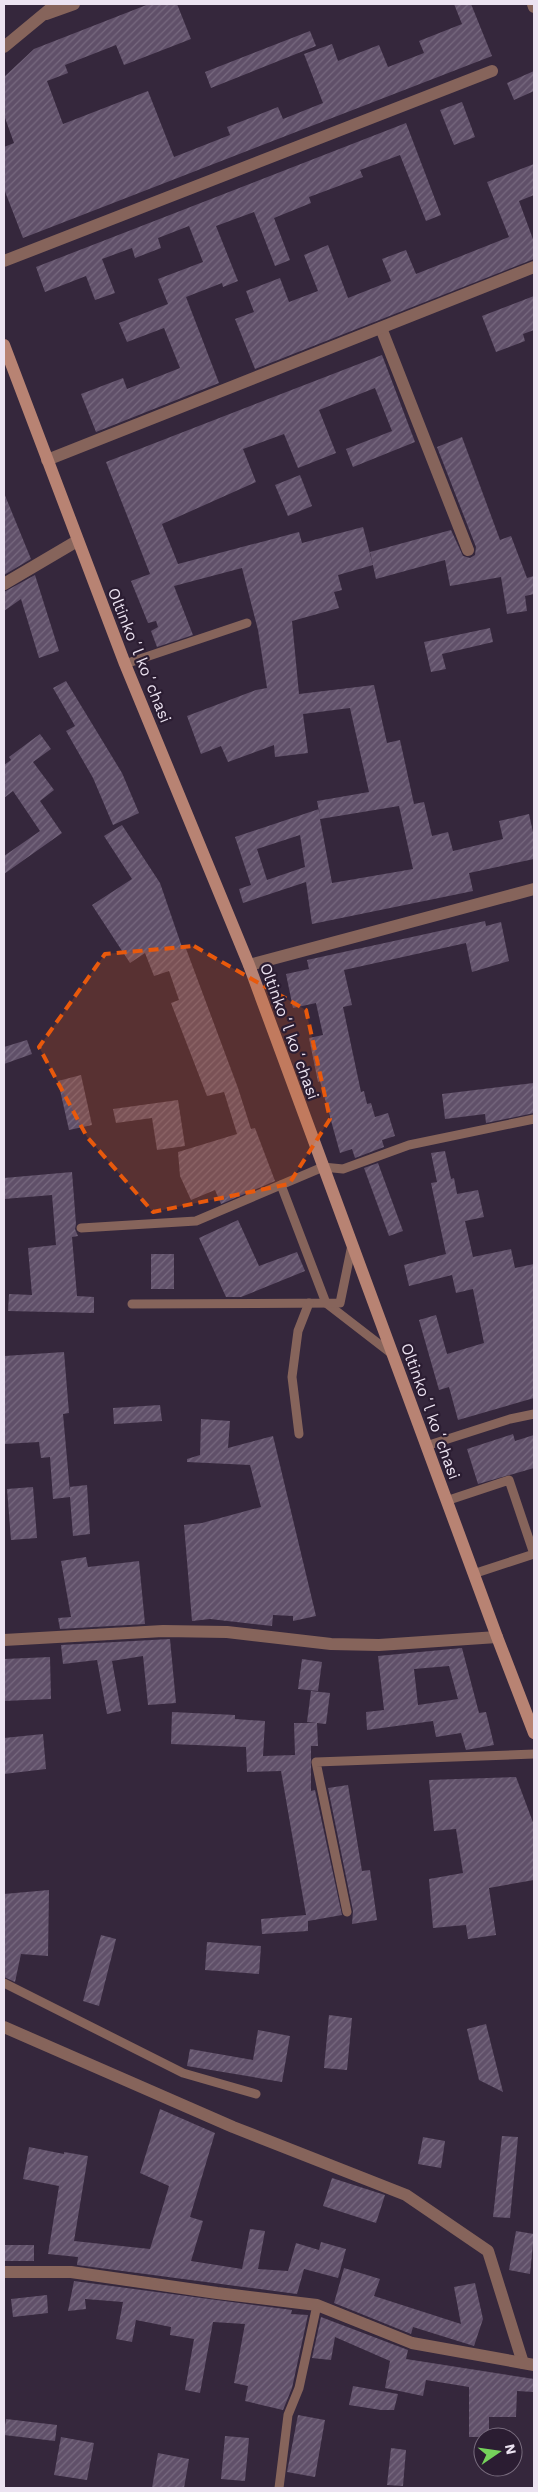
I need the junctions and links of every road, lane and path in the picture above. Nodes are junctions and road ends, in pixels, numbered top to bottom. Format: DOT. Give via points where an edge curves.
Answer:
graph roads {
  1 [pos="56,4"];
  2 [pos="74,4"];
  3 [pos="41,16"];
  4 [pos="4,47"];
  5 [pos="492,72"];
  6 [pos="4,261"];
  7 [pos="534,267"];
  8 [pos="380,328"];
  9 [pos="4,345"];
  10 [pos="46,460"];
  11 [pos="78,541"];
  12 [pos="468,550"];
  13 [pos="4,584"];
  14 [pos="247,623"];
  15 [pos="125,664"];
  16 [pos="534,889"];
  17 [pos="248,965"];
  18 [pos="534,1119"];
  19 [pos="323,1167"];
  20 [pos="281,1185"];
  21 [pos="81,1228"];
  22 [pos="352,1245"];
  23 [pos="308,1302"];
  24 [pos="326,1303"];
  25 [pos="132,1304"];
  26 [pos="392,1354"];
  27 [pos="534,1414"];
  28 [pos="299,1434"];
  29 [pos="426,1446"];
  30 [pos="446,1501"];
  31 [pos="473,1574"];
  32 [pos="497,1637"];
  33 [pos="4,1640"];
  34 [pos="534,1733"];
  35 [pos="534,1754"];
  36 [pos="347,1912"];
  37 [pos="4,1983"];
  38 [pos="4,2027"];
  39 [pos="256,2094"];
  40 [pos="4,2272"];
  41 [pos="317,2305"];
  42 [pos="528,2364"];
  43 [pos="279,2488"];
  1 -- 3 [label="street"];
  2 -- 3 [label="street"];
  3 -- 4 [label="street"];
  5 -- 6 [label="street"];
  7 -- 8 [label="street"];
  8 -- 10 [label="street"];
  8 -- 12 [label="street"];
  9 -- 10 [label="main road, Oltinkoʻl koʻchasi"];
  10 -- 11 [label="main road, Oltinkoʻl koʻchasi"];
  11 -- 13 [label="street"];
  11 -- 15 [label="main road, Oltinkoʻl koʻchasi"];
  14 -- 15 [label="lane"];
  15 -- 17 [label="main road, Oltinkoʻl koʻchasi"];
  16 -- 17 [label="street"];
  17 -- 19 [label="main road, Oltinkoʻl koʻchasi"];
  18 -- 19 [label="lane" via="409,1145 343,1169"];
  19 -- 20 [label="lane"];
  19 -- 22 [label="main road, Oltinkoʻl koʻchasi"];
  20 -- 21 [label="lane" via="196,1221"];
  20 -- 24 [label="lane"];
  22 -- 24 [label="lane" via="340,1302"];
  22 -- 26 [label="main road, Oltinkoʻl koʻchasi"];
  23 -- 24 [label="lane"];
  23 -- 25 [label="lane"];
  23 -- 28 [label="lane" via="298,1331 292,1377"];
  24 -- 26 [label="lane"];
  26 -- 29 [label="main road, Oltinkoʻl koʻchasi"];
  27 -- 29 [label="lane"];
  29 -- 30 [label="main road, Oltinkoʻl koʻchasi"];
  30 -- 31 [label="main road, Oltinkoʻl koʻchasi"];
  30 -- 31 [label="lane" via="508,1480 534,1554"];
  31 -- 32 [label="main road, Oltinkoʻl koʻchasi"];
  32 -- 33 [label="street" via="379,1645 331,1644 227,1632 163,1630"];
  32 -- 34 [label="main road, Oltinkoʻl koʻchasi"];
  35 -- 36 [label="lane" via="316,1762"];
  37 -- 39 [label="lane" via="183,2073"];
  38 -- 42 [label="street" via="233,2127 406,2195 488,2251"];
  40 -- 41 [label="street" via="72,2272"];
  41 -- 42 [label="street" via="412,2343"];
  41 -- 43 [label="lane" via="299,2388 288,2415"];
}
